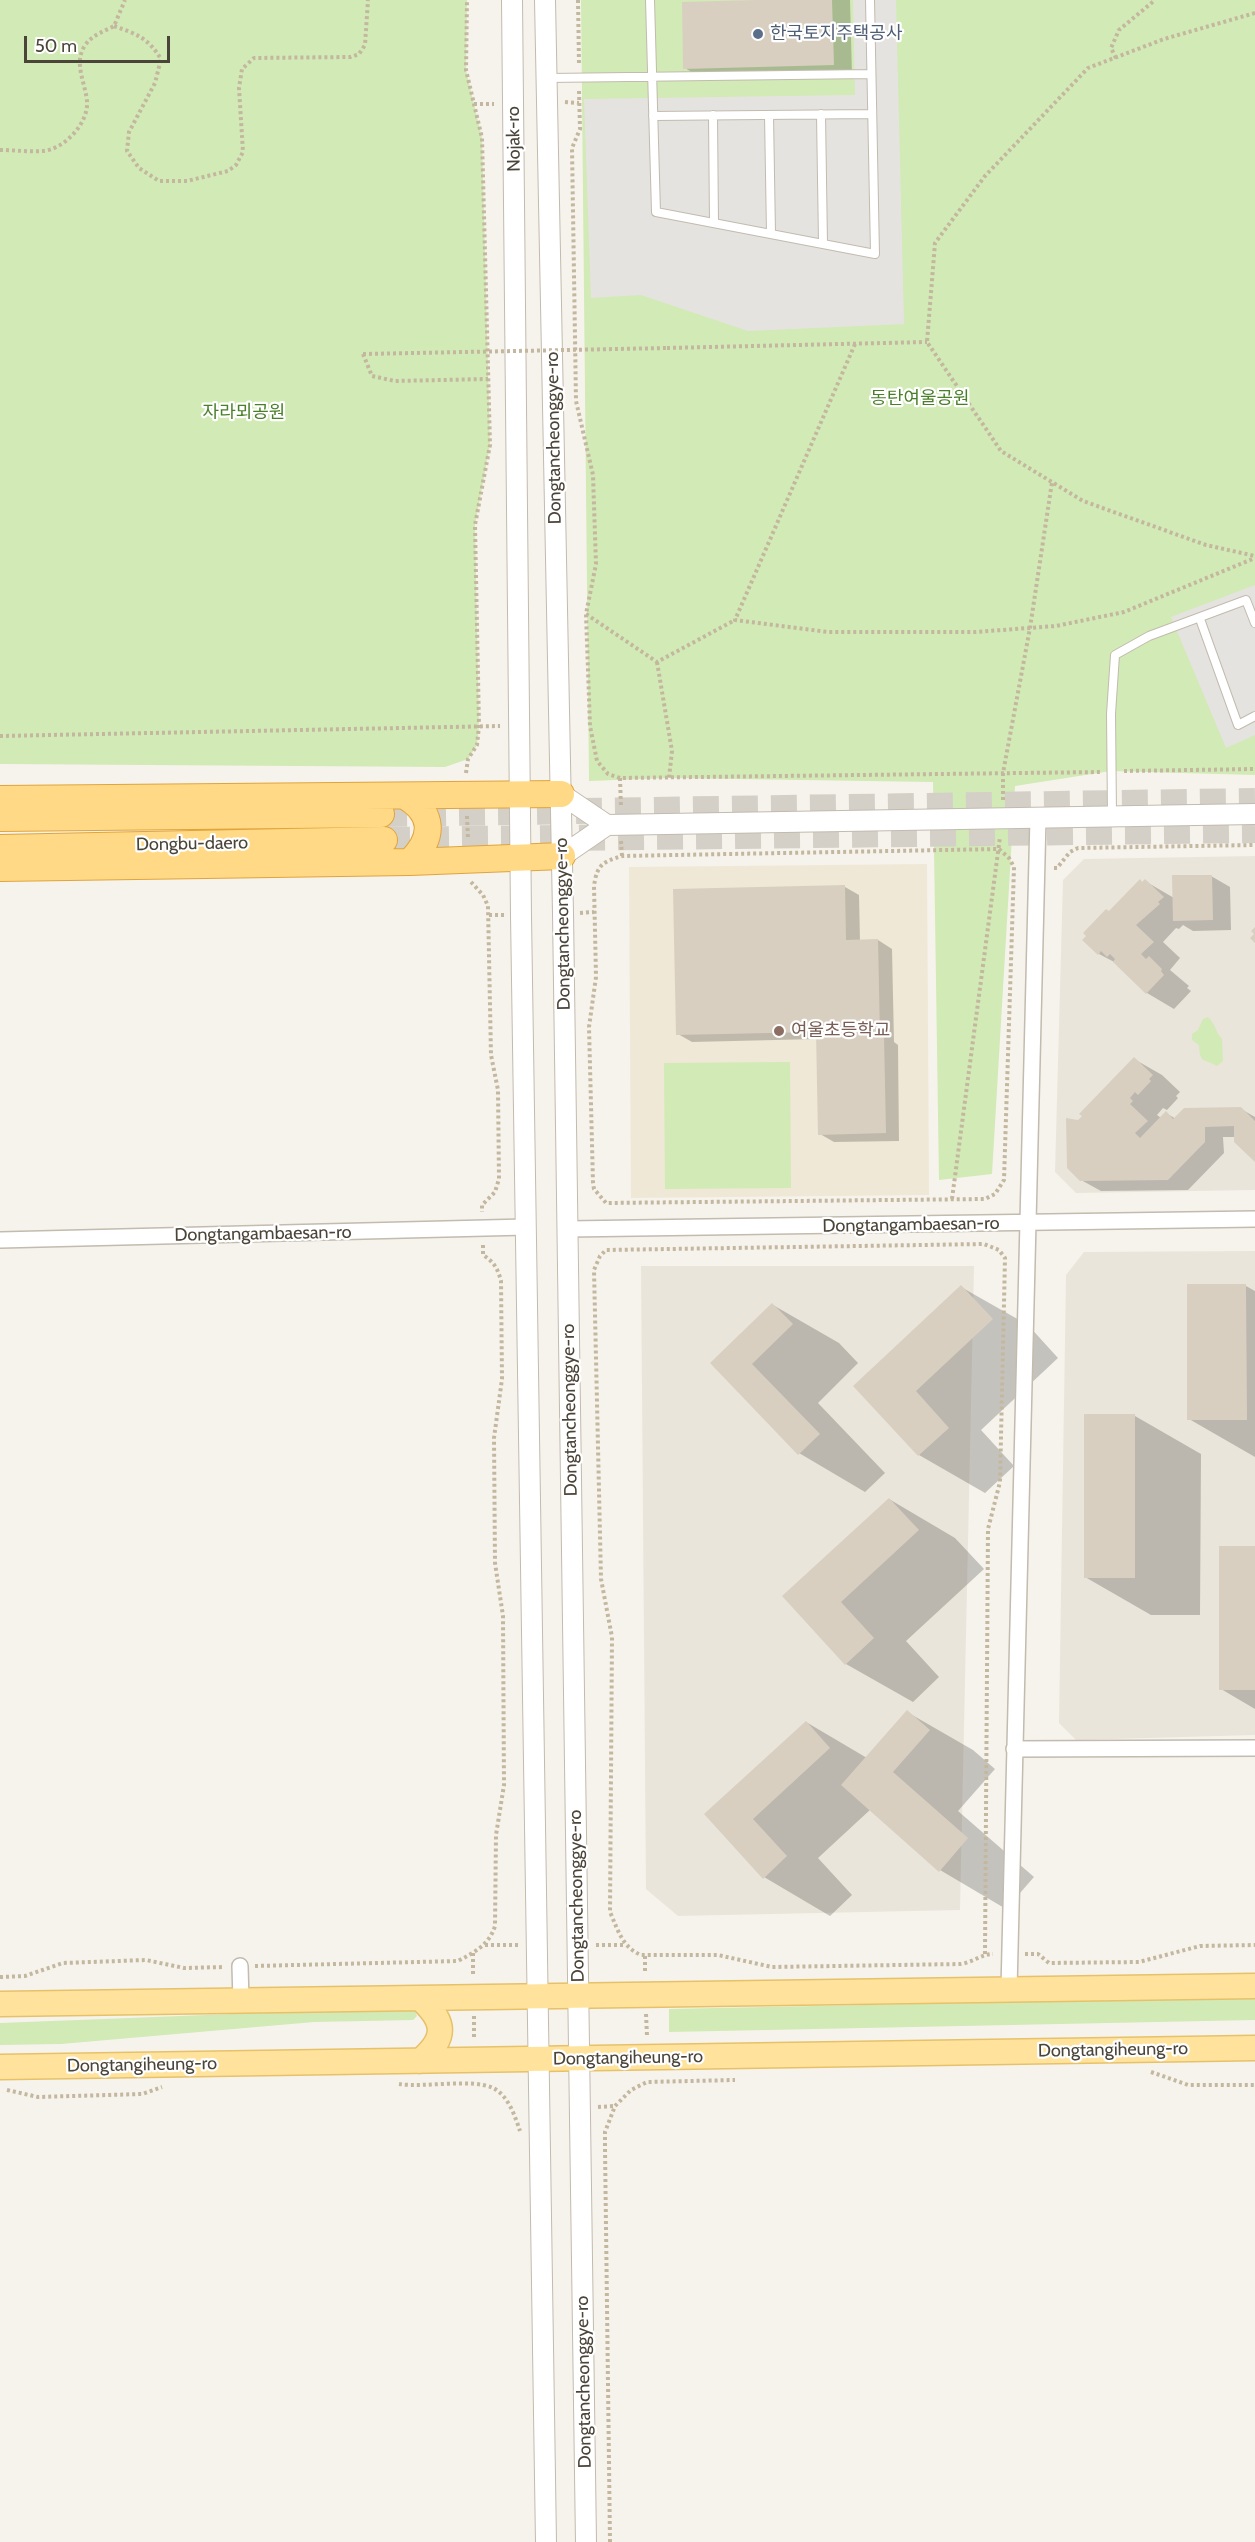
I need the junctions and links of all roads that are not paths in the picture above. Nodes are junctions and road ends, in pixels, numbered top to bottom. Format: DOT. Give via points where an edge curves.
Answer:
graph roads {
  1 [pos="512,0"];
  2 [pos="545,0"];
  3 [pos="650,0"];
  4 [pos="870,0"];
  5 [pos="871,74"];
  6 [pos="652,77"];
  7 [pos="547,78"];
  8 [pos="821,114"];
  9 [pos="872,114"];
  10 [pos="713,115"];
  11 [pos="769,115"];
  12 [pos="653,116"];
  13 [pos="714,224"];
  14 [pos="771,234"];
  15 [pos="823,244"];
  16 [pos="551,278"];
  17 [pos="515,279"];
  18 [pos="1200,619"];
  19 [pos="1255,623"];
  20 [pos="1255,716"];
  21 [pos="561,794"];
  22 [pos="520,795"];
  23 [pos="405,796"];
  24 [pos="0,800"];
  25 [pos="381,814"];
  26 [pos="1255,814"];
  27 [pos="1112,816"];
  28 [pos="0,818"];
  29 [pos="1038,818"];
  30 [pos="607,825"];
  31 [pos="384,840"];
  32 [pos="0,848"];
  33 [pos="520,856"];
  34 [pos="562,856"];
  35 [pos="410,862"];
  36 [pos="0,868"];
  37 [pos="1255,1219"];
  38 [pos="1028,1223"];
  39 [pos="526,1227"];
  40 [pos="568,1229"];
  41 [pos="0,1240"];
  42 [pos="1255,1748"];
  43 [pos="1014,1749"];
  44 [pos="240,1966"];
  45 [pos="1255,1986"];
  46 [pos="1009,1989"];
  47 [pos="578,1996"];
  48 [pos="537,1997"];
  49 [pos="420,1998"];
  50 [pos="241,2001"];
  51 [pos="0,2004"];
  52 [pos="1255,2048"];
  53 [pos="579,2058"];
  54 [pos="538,2060"];
  55 [pos="420,2061"];
  56 [pos="0,2067"];
  57 [pos="546,2542"];
  58 [pos="586,2542"];
  1 -- 17 [label="street, Nojak-ro"];
  2 -- 7 [label="street, Nojak-ro"];
  3 -- 6 [label="lane"];
  4 -- 5 [label="lane"];
  5 -- 6 [label="lane"];
  5 -- 9 [label="lane"];
  6 -- 7 [label="lane"];
  6 -- 12 [label="lane"];
  7 -- 16 [label="street, Nojak-ro"];
  8 -- 9 [label="lane"];
  8 -- 11 [label="lane"];
  8 -- 15 [label="lane"];
  9 -- 15 [label="lane" via="875,254"];
  10 -- 11 [label="lane"];
  10 -- 12 [label="lane"];
  10 -- 13 [label="lane"];
  11 -- 14 [label="lane"];
  12 -- 13 [label="lane" via="656,212"];
  13 -- 14 [label="lane"];
  14 -- 15 [label="lane"];
  16 -- 21 [label="street, Dongtancheonggye-ro"];
  17 -- 22 [label="street, Dongtancheonggye-ro"];
  18 -- 19 [label="lane" via="1246,600"];
  18 -- 20 [label="lane" via="1238,725"];
  18 -- 27 [label="lane" via="1149,636 1115,655"];
  21 -- 22 [label="highway"];
  21 -- 30 [label="street"];
  21 -- 34 [label="street, Dongtancheonggye-ro"];
  22 -- 23 [label="highway"];
  22 -- 33 [label="street, Dongtancheonggye-ro"];
  23 -- 24 [label="highway"];
  23 -- 35 [label="highway" via="420,805 429,833 425,845"];
  25 -- 28 [label="highway, Dongbu-daero"];
  26 -- 27 [label="street"];
  27 -- 29 [label="street"];
  29 -- 30 [label="street"];
  29 -- 38 [label="street"];
  30 -- 34 [label="street"];
  31 -- 32 [label="highway, Dongbu-daero"];
  33 -- 34 [label="highway"];
  33 -- 35 [label="highway"];
  33 -- 39 [label="street, Dongtancheonggye-ro"];
  34 -- 40 [label="street, Dongtancheonggye-ro"];
  35 -- 36 [label="highway"];
  37 -- 38 [label="street, Dongtangambaesan-ro"];
  38 -- 40 [label="street, Dongtangambaesan-ro"];
  38 -- 43 [label="street"];
  39 -- 41 [label="street, Dongtangambaesan-ro"];
  39 -- 48 [label="street, Dongtancheonggye-ro"];
  40 -- 47 [label="street, Dongtancheonggye-ro"];
  42 -- 43 [label="street"];
  43 -- 46 [label="street"];
  44 -- 50 [label="street"];
  45 -- 46 [label="main road"];
  46 -- 47 [label="main road"];
  47 -- 48 [label="main road"];
  47 -- 53 [label="street, Dongtancheonggye-ro"];
  48 -- 49 [label="main road"];
  48 -- 54 [label="street, Dongtancheonggye-ro"];
  49 -- 50 [label="main road"];
  49 -- 55 [label="main road" via="436,2013 440,2030 436,2047"];
  50 -- 51 [label="main road"];
  52 -- 53 [label="main road, Dongtangiheung-ro" via="647,2070"];
  53 -- 54 [label="main road, Dongtangiheung-ro"];
  53 -- 58 [label="street, Dongtancheonggye-ro"];
  54 -- 55 [label="main road, Dongtangiheung-ro"];
  54 -- 57 [label="street, Dongtancheonggye-ro"];
  55 -- 56 [label="main road, Dongtangiheung-ro"];
}
